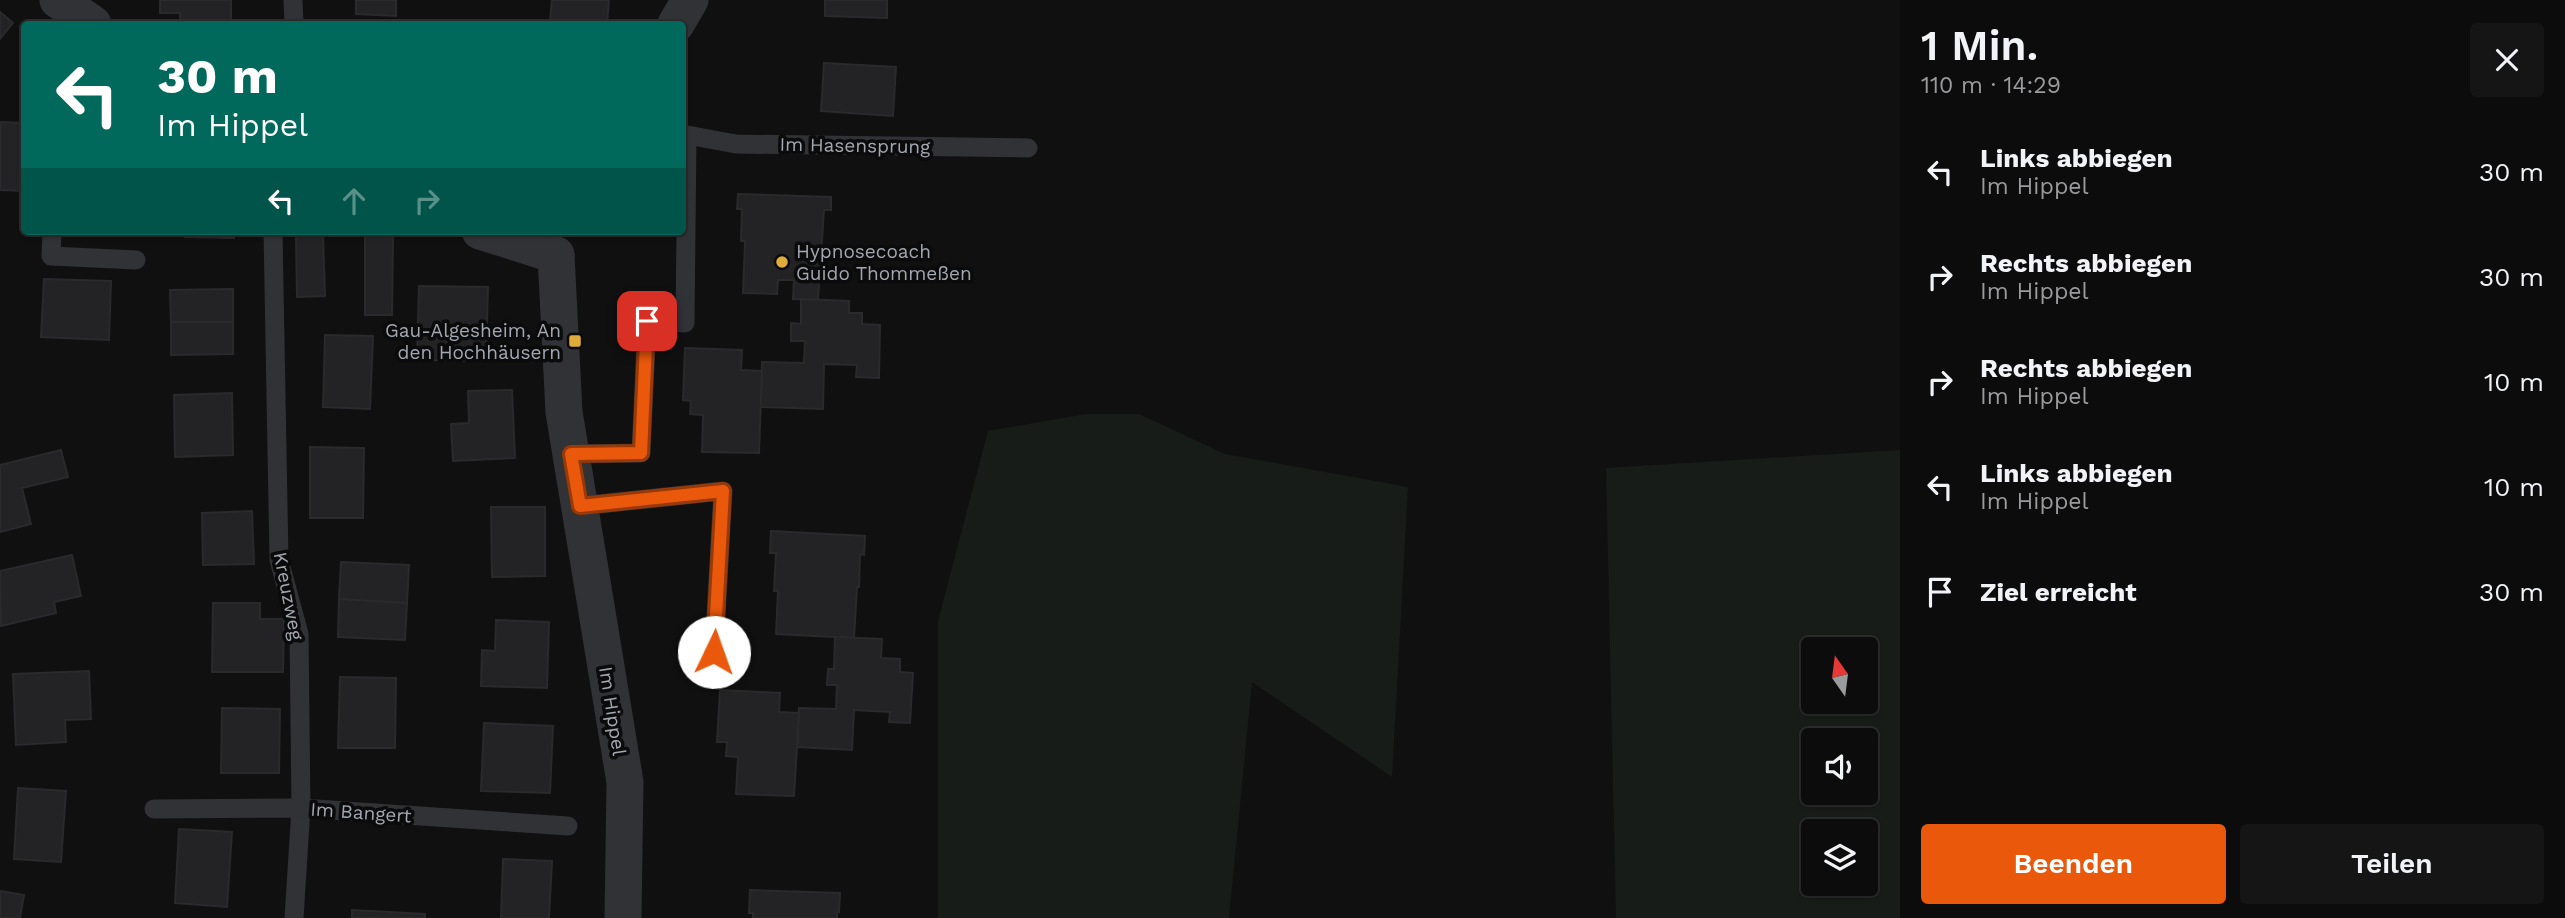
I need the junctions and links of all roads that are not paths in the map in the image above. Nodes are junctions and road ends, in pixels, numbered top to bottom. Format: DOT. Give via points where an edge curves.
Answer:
graph roads {
  1 [pos="58,0"];
  2 [pos="293,0"];
  3 [pos="690,0"];
  4 [pos="57,21"];
  5 [pos="89,21"];
  6 [pos="293,21"];
  7 [pos="678,21"];
  8 [pos="686,135"];
  9 [pos="1028,148"];
  10 [pos="52,235"];
  11 [pos="273,235"];
  12 [pos="508,235"];
  13 [pos="685,235"];
  14 [pos="562,243"];
  15 [pos="136,260"];
  16 [pos="571,454"];
  17 [pos="580,506"];
  18 [pos="714,652"];
  19 [pos="154,808"];
  20 [pos="301,808"];
  21 [pos="568,826"];
  22 [pos="294,918"];
  23 [pos="623,918"];
  1 -- 4 [label="lane"];
  1 -- 5 [label="street"];
  2 -- 6 [label="lane"];
  3 -- 7 [label="street"];
  8 -- 9 [label="lane, Im Hasensprung" via="736,144"];
  10 -- 15 [label="lane" via="51,256"];
  11 -- 20 [label="lane, Kreuzweg" via="279,560 299,634"];
  12 -- 14 [label="street"];
  13 -- 16 [label="lane" via="685,323 647,321 641,453"];
  14 -- 16 [label="street, Im Hippel" via="564,412"];
  16 -- 17 [label="street, Im Hippel"];
  17 -- 18 [label="lane" via="723,491"];
  17 -- 23 [label="street, Im Hippel" via="625,782"];
  19 -- 20 [label="lane, Im Bangert"];
  20 -- 21 [label="lane, Im Bangert"];
  20 -- 22 [label="lane, Kreuzweg"];
}
